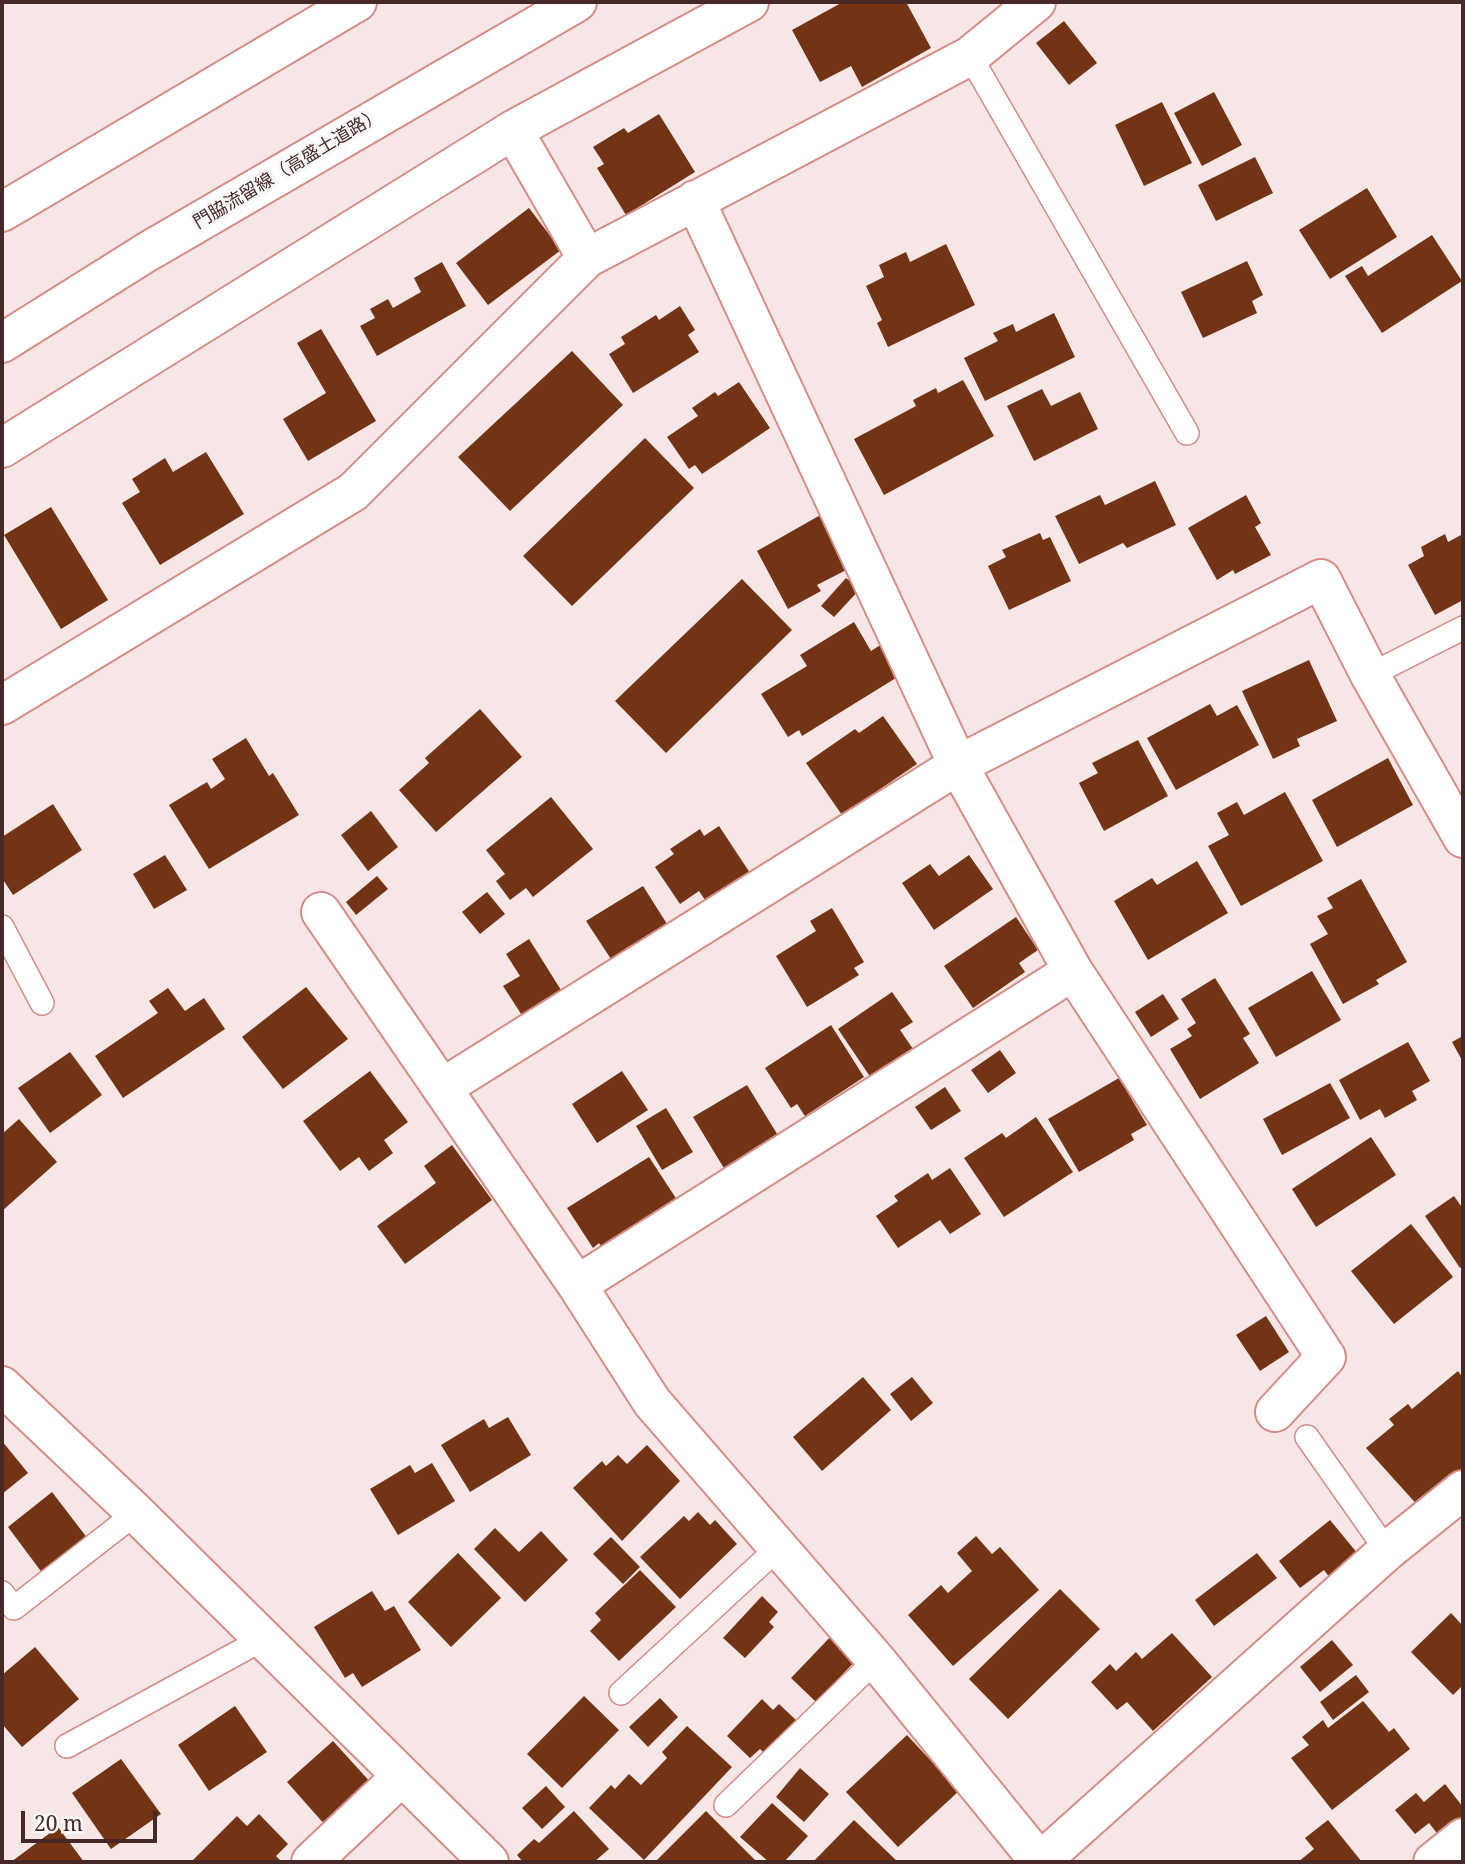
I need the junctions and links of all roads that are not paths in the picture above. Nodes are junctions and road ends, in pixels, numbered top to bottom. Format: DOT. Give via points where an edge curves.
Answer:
graph roads {
  1 [pos="357,2"];
  2 [pos="577,2"];
  3 [pos="749,2"];
  4 [pos="1036,2"];
  5 [pos="970,56"];
  6 [pos="513,130"];
  7 [pos="695,200"];
  8 [pos="2,212"];
  9 [pos="587,258"];
  10 [pos="2,343"];
  11 [pos="1187,433"];
  12 [pos="2,447"];
  13 [pos="1463,628"];
  14 [pos="1370,675"];
  15 [pos="2,705"];
  16 [pos="958,765"];
  17 [pos="1463,838"];
  18 [pos="321,912"];
  19 [pos="2,927"];
  20 [pos="1073,971"];
  21 [pos="42,1003"];
  22 [pos="442,1088"];
  23 [pos="577,1285"];
  24 [pos="2,1386"];
  25 [pos="1275,1412"];
  26 [pos="1307,1437"];
  27 [pos="1463,1490"];
  28 [pos="136,1513"];
  29 [pos="778,1548"];
  30 [pos="1387,1551"];
  31 [pos="2,1593"];
  32 [pos="263,1639"];
  33 [pos="876,1660"];
  34 [pos="621,1693"];
  35 [pos="67,1746"];
  36 [pos="402,1776"];
  37 [pos="726,1805"];
  38 [pos="1463,1838"];
  39 [pos="311,1862"];
  40 [pos="489,1862"];
  41 [pos="1040,1862"];
  42 [pos="1433,1862"];
  1 -- 8 [label="street"];
  2 -- 10 [label="street, 門脇流留線（高盛土道路）" via="159,245"];
  3 -- 6 [label="street"];
  4 -- 5 [label="street"];
  5 -- 7 [label="street"];
  5 -- 11 [label="lane"];
  6 -- 9 [label="street"];
  6 -- 12 [label="street"];
  7 -- 9 [label="street"];
  7 -- 16 [label="street"];
  9 -- 15 [label="street" via="353,492"];
  13 -- 14 [label="lane"];
  14 -- 16 [label="street" via="1321,579"];
  14 -- 17 [label="street"];
  16 -- 20 [label="street"];
  16 -- 22 [label="street"];
  18 -- 22 [label="street"];
  19 -- 21 [label="lane"];
  20 -- 23 [label="street"];
  20 -- 25 [label="street" via="1326,1357"];
  22 -- 23 [label="street"];
  23 -- 29 [label="street" via="652,1402"];
  24 -- 28 [label="street"];
  26 -- 30 [label="lane"];
  27 -- 30 [label="street"];
  28 -- 31 [label="lane" via="13,1608"];
  28 -- 32 [label="street"];
  29 -- 33 [label="street"];
  29 -- 34 [label="lane"];
  30 -- 41 [label="street"];
  32 -- 35 [label="lane"];
  32 -- 36 [label="street"];
  33 -- 37 [label="lane"];
  33 -- 41 [label="street"];
  36 -- 39 [label="street"];
  36 -- 40 [label="street"];
  38 -- 42 [label="street"];
}
